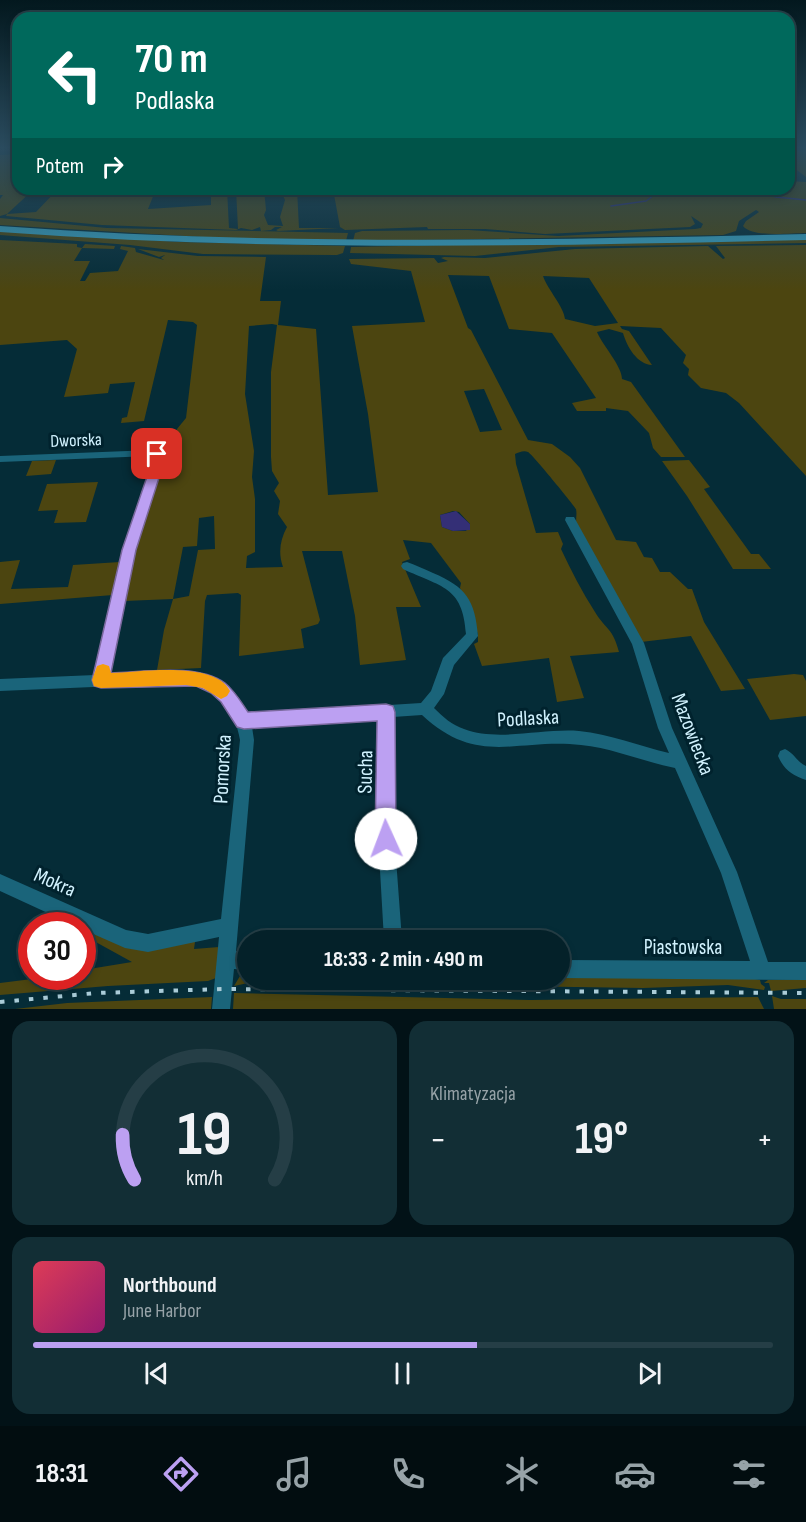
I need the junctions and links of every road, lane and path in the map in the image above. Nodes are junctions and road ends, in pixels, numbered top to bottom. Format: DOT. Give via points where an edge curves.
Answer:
graph roads {
  1 [pos="0,228"];
  2 [pos="806,236"];
  3 [pos="0,459"];
  4 [pos="570,520"];
  5 [pos="407,566"];
  6 [pos="101,680"];
  7 [pos="0,685"];
  8 [pos="424,709"];
  9 [pos="386,712"];
  10 [pos="244,721"];
  11 [pos="785,756"];
  12 [pos="679,762"];
  13 [pos="806,773"];
  14 [pos="0,882"];
  15 [pos="229,926"];
  16 [pos="392,930"];
  17 [pos="227,960"];
  18 [pos="237,960"];
  19 [pos="570,969"];
  20 [pos="762,970"];
  21 [pos="806,971"];
  22 [pos="221,1009"];
  1 -- 2 [label="main road" via="323,242"];
  3 -- 6 [label="street, Dworska" via="157,454 159,459 129,550"];
  4 -- 12 [label="street, Mazowiecka" via="638,643"];
  5 -- 8 [label="street" via="454,587 465,603 472,629 472,636 448,662 437,694"];
  6 -- 7 [label="street, Pomorska"];
  6 -- 10 [label="street, Pomorska" via="197,679 217,687"];
  8 -- 9 [label="street"];
  8 -- 12 [label="street, Podlaska" via="448,729 481,742 554,735 608,742"];
  9 -- 10 [label="street"];
  9 -- 16 [label="street, Sucha" via="385,818"];
  10 -- 15 [label="street, Pomorska" via="247,740"];
  11 -- 13 [label="street" via="796,769"];
  12 -- 20 [label="street, Mazowiecka" via="729,872"];
  14 -- 15 [label="street, Mokra" via="125,939 148,943"];
  15 -- 17 [label="street, Pomorska"];
  17 -- 18 [label="street"];
  17 -- 22 [label="street, Pomorska"];
  19 -- 20 [label="street, Piastowska"];
  20 -- 21 [label="street, Piastowska"];
}
